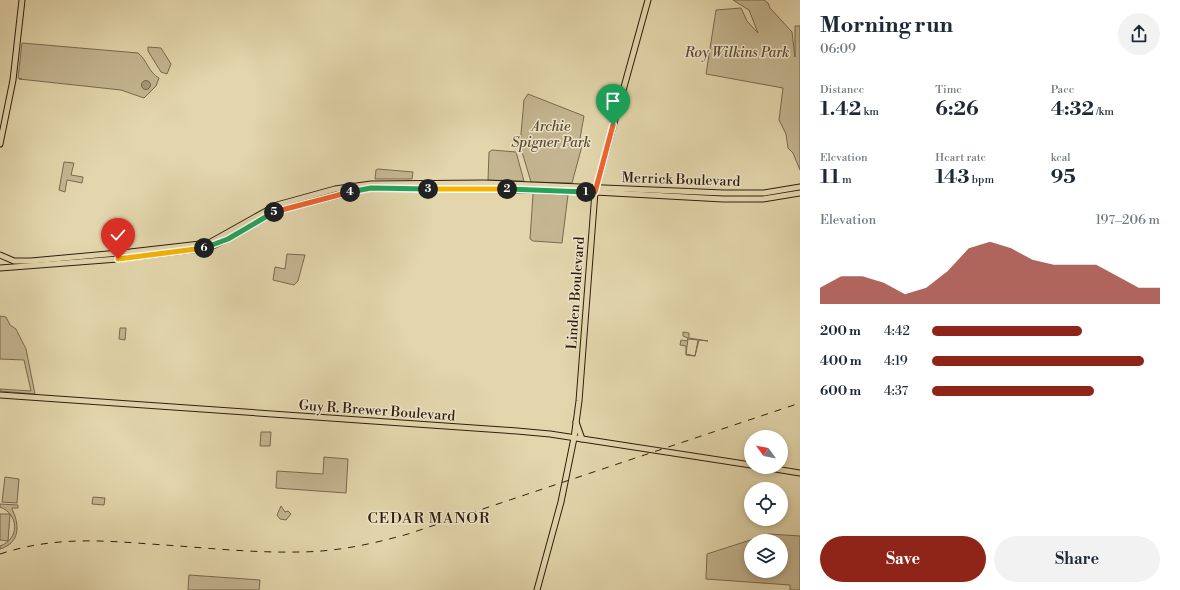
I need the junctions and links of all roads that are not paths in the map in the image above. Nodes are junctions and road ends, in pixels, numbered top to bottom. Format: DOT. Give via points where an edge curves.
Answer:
graph roads {
  1 [pos="22,0"];
  2 [pos="648,0"];
  3 [pos="0,144"];
  4 [pos="800,187"];
  5 [pos="596,190"];
  6 [pos="800,193"];
  7 [pos="726,196"];
  8 [pos="0,255"];
  9 [pos="0,268"];
  10 [pos="0,395"];
  11 [pos="576,421"];
  12 [pos="574,438"];
  13 [pos="582,439"];
  14 [pos="744,464"];
  15 [pos="788,471"];
  16 [pos="800,473"];
  17 [pos="537,590"];
  1 -- 3 [label="main road" via="12,80"];
  2 -- 5 [label="main road, Linden Boulevard"];
  4 -- 7 [label="main road, Merrick Boulevard"];
  5 -- 7 [label="main road, Merrick Boulevard"];
  5 -- 8 [label="main road, Merrick Boulevard" via="409,183 355,185 277,205 209,243 45,260 16,261"];
  5 -- 9 [label="main road, Merrick Boulevard" via="368,188 278,210 208,248 116,259"];
  5 -- 11 [label="main road, Linden Boulevard"];
  6 -- 7 [label="main road, Merrick Boulevard" via="763,199"];
  10 -- 12 [label="main road, Guy R. Brewer Boulevard" via="517,430"];
  11 -- 12 [label="main road, Linden Boulevard"];
  11 -- 13 [label="main road"];
  12 -- 13 [label="main road, Guy R. Brewer Boulevard"];
  12 -- 17 [label="main road, Linden Boulevard" via="561,502"];
  13 -- 14 [label="main road, Guy R. Brewer Boulevard"];
  15 -- 16 [label="main road"];
}
